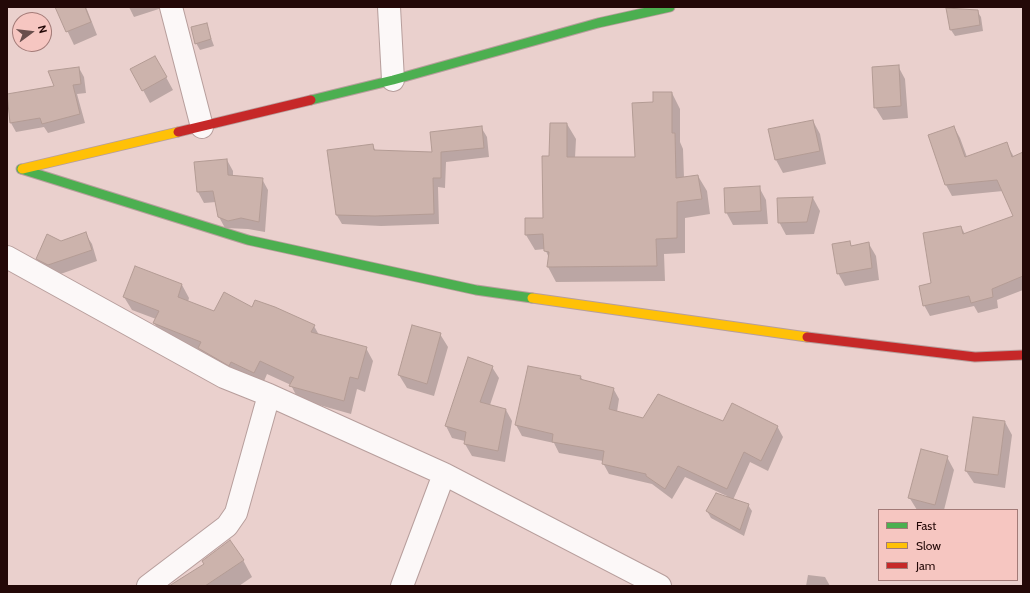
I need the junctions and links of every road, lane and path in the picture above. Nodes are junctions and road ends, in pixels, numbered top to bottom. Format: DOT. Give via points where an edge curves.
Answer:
graph roads {
  1 [pos="171,7"];
  2 [pos="389,7"];
  3 [pos="670,7"];
  4 [pos="393,80"];
  5 [pos="202,127"];
  6 [pos="7,257"];
  7 [pos="1023,355"];
  8 [pos="269,395"];
  9 [pos="444,474"];
  10 [pos="148,586"];
  11 [pos="402,586"];
  12 [pos="660,586"];
  1 -- 5 [label="street"];
  2 -- 4 [label="street"];
  3 -- 4 [label="street" via="598,22"];
  4 -- 5 [label="street"];
  5 -- 7 [label="street" via="18,170 248,240 476,290 838,341 975,357"];
  6 -- 8 [label="street" via="224,377"];
  8 -- 9 [label="street"];
  8 -- 10 [label="street" via="236,513 227,526"];
  9 -- 11 [label="street"];
  9 -- 12 [label="street"];
}
